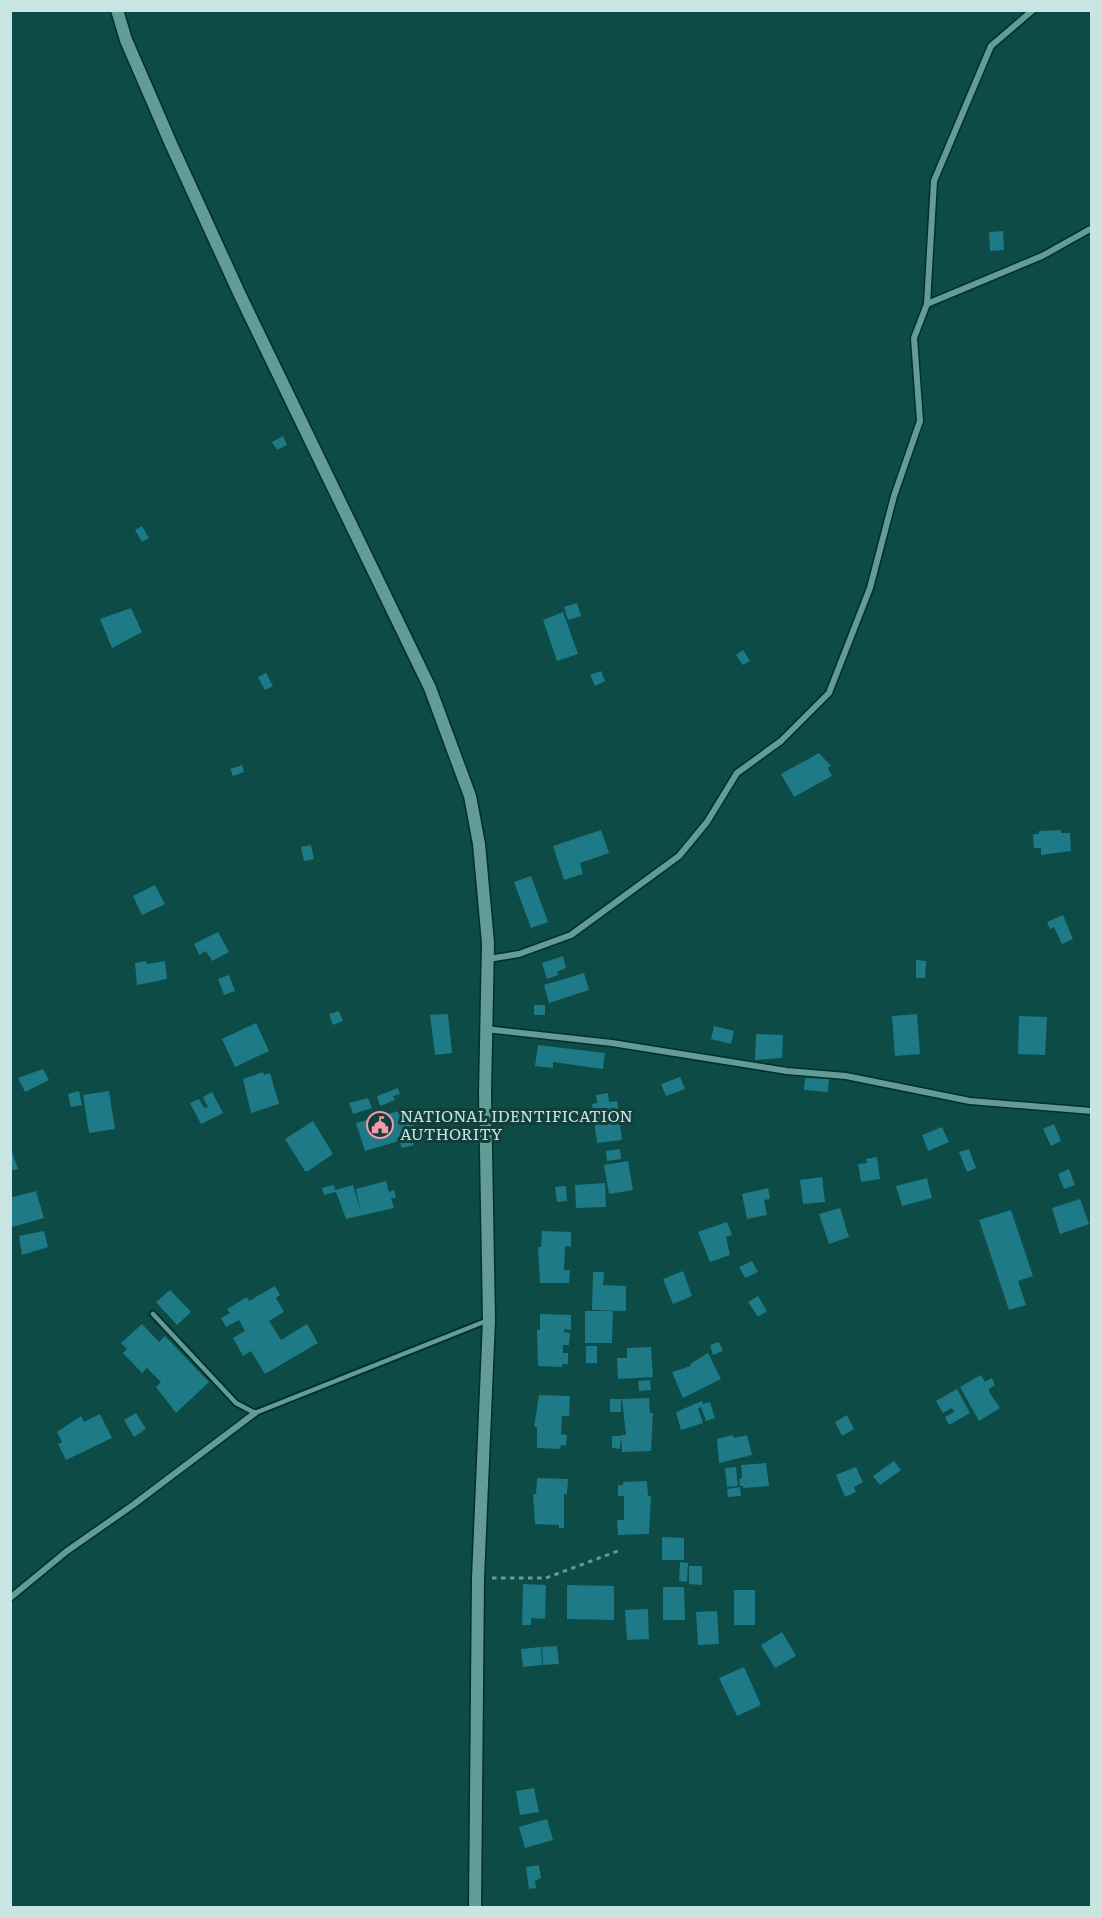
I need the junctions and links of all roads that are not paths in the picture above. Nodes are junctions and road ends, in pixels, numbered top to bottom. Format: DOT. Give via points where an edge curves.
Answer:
graph roads {
  1 [pos="117,10"];
  2 [pos="1033,10"];
  3 [pos="1092,228"];
  4 [pos="927,304"];
  5 [pos="488,958"];
  6 [pos="486,1029"];
  7 [pos="1092,1111"];
  8 [pos="153,1314"];
  9 [pos="489,1320"];
  10 [pos="255,1413"];
  11 [pos="10,1598"];
  12 [pos="475,1908"];
  1 -- 5 [label="main road" via="153,103 240,294 433,697 470,796 479,844"];
  2 -- 4 [label="street" via="991,46 934,181"];
  3 -- 4 [label="street" via="1042,256"];
  4 -- 5 [label="street" via="914,338 920,421 894,496 870,588 829,693 781,741 737,773 707,822 679,856 572,935 519,954"];
  5 -- 6 [label="main road"];
  6 -- 7 [label="street" via="846,1076 970,1101"];
  6 -- 9 [label="main road"];
  8 -- 10 [label="lane" via="236,1403"];
  9 -- 10 [label="lane"];
  9 -- 12 [label="main road" via="478,1578"];
  10 -- 11 [label="street" via="67,1551"];
}
